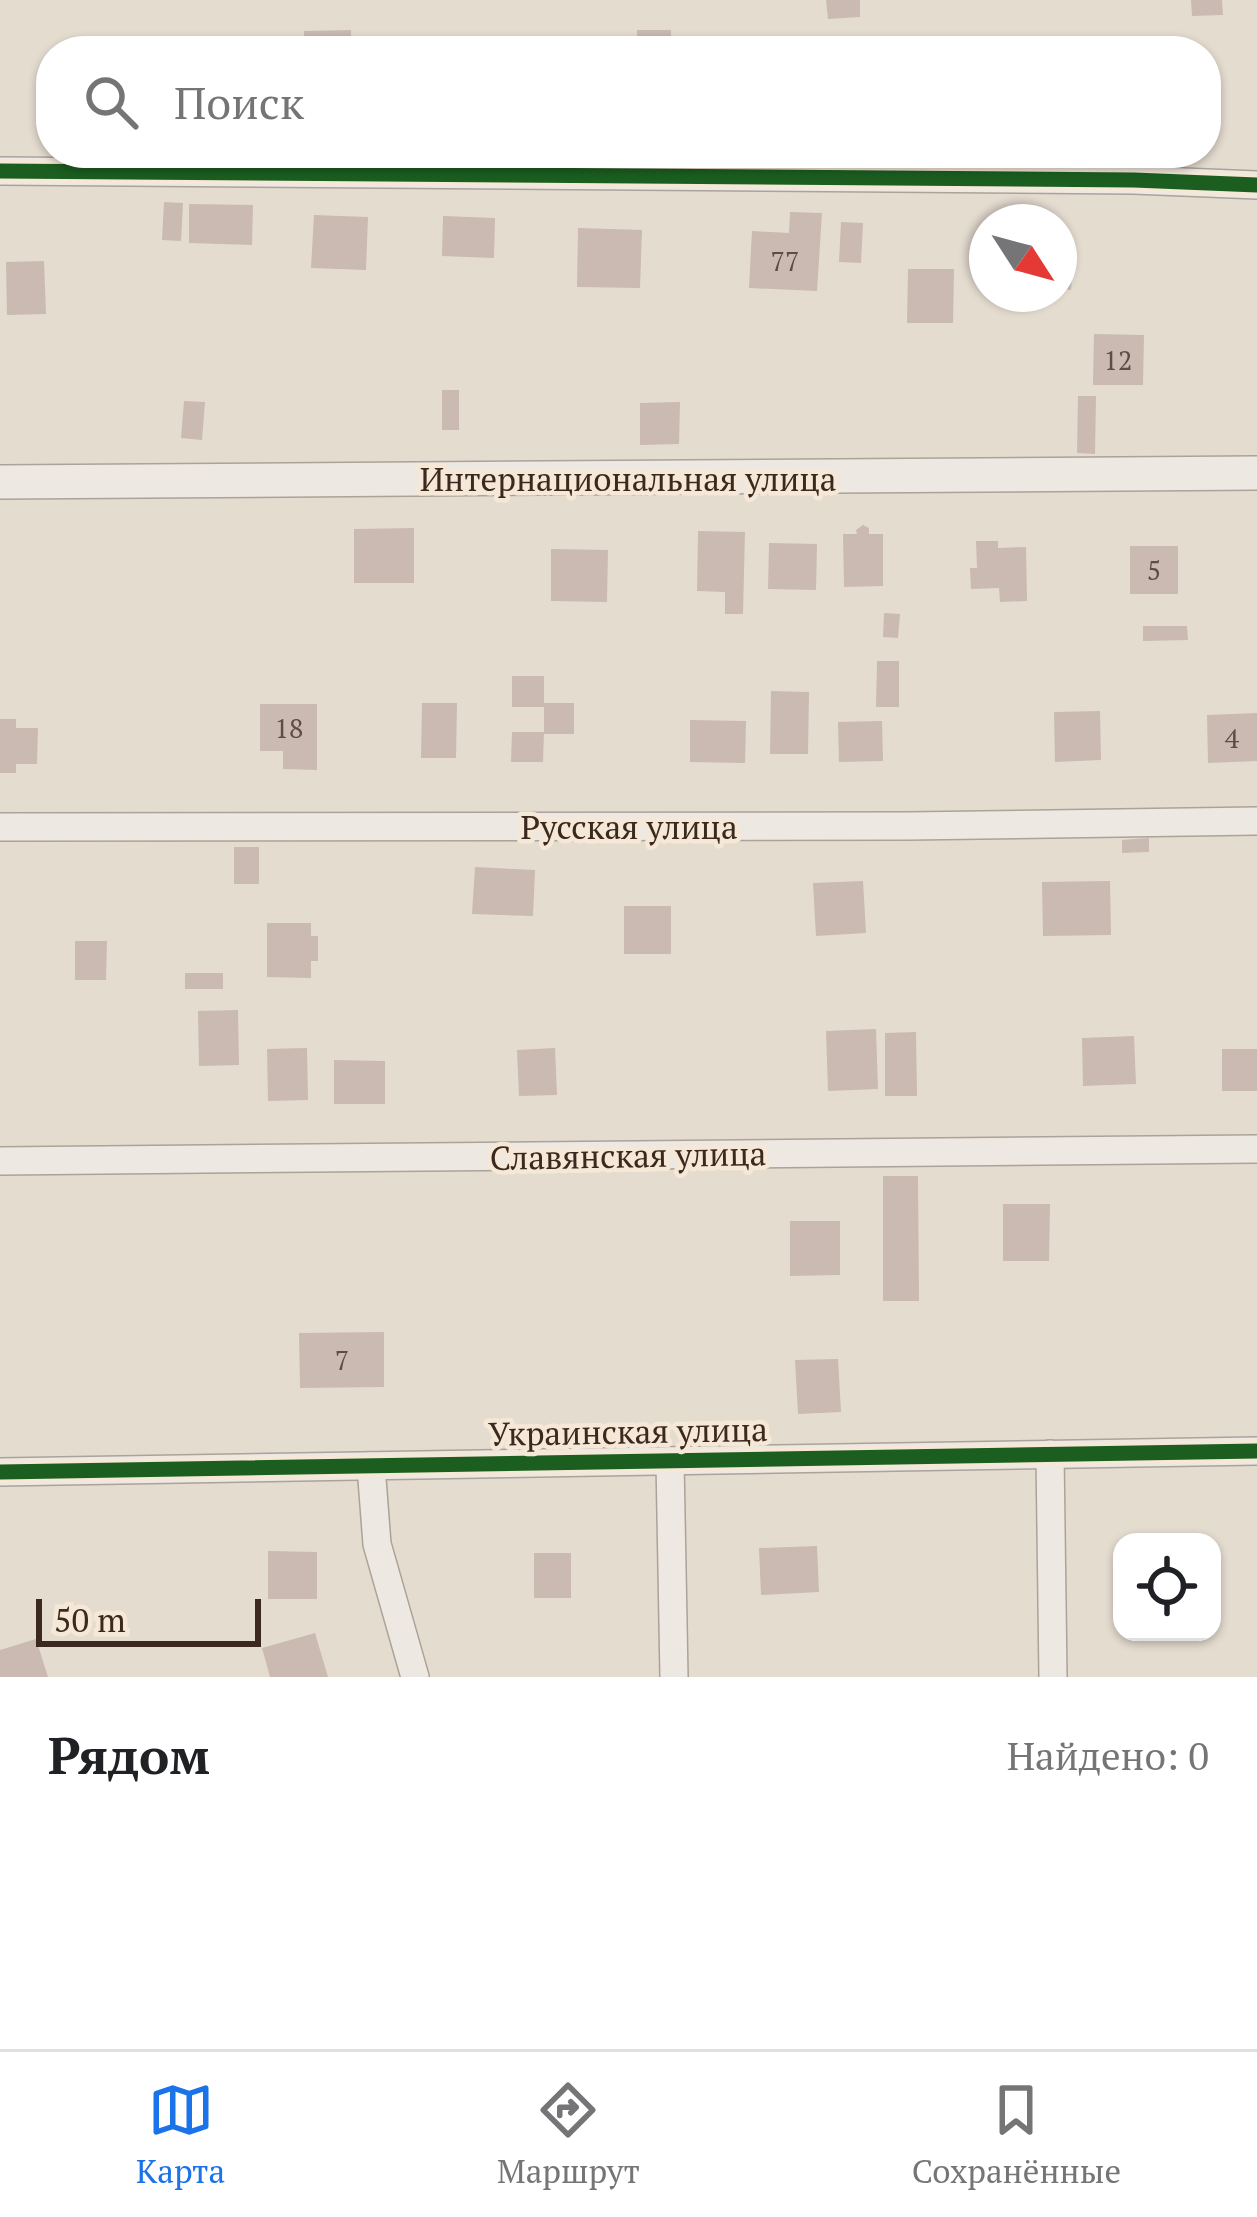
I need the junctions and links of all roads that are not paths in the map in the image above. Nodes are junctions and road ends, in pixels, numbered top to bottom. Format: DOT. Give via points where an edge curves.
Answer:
graph roads {
  1 [pos="0,171"];
  2 [pos="1257,185"];
  3 [pos="1257,473"];
  4 [pos="0,482"];
  5 [pos="1257,821"];
  6 [pos="0,827"];
  7 [pos="1257,1149"];
  8 [pos="0,1161"];
  9 [pos="1257,1450"];
  10 [pos="1050,1454"];
  11 [pos="670,1461"];
  12 [pos="371,1466"];
  13 [pos="0,1472"];
  14 [pos="415,1677"];
  15 [pos="674,1677"];
  16 [pos="1053,1677"];
  1 -- 2 [label="street"];
  3 -- 4 [label="street, Интернациональная улица"];
  5 -- 6 [label="street, Русская улица"];
  7 -- 8 [label="street, Славянская улица"];
  9 -- 10 [label="street, Украинская улица"];
  10 -- 11 [label="street, Украинская улица"];
  10 -- 16 [label="street"];
  11 -- 12 [label="street, Украинская улица"];
  11 -- 15 [label="street"];
  12 -- 13 [label="street, Украинская улица"];
  12 -- 14 [label="street" via="377,1544"];
}
